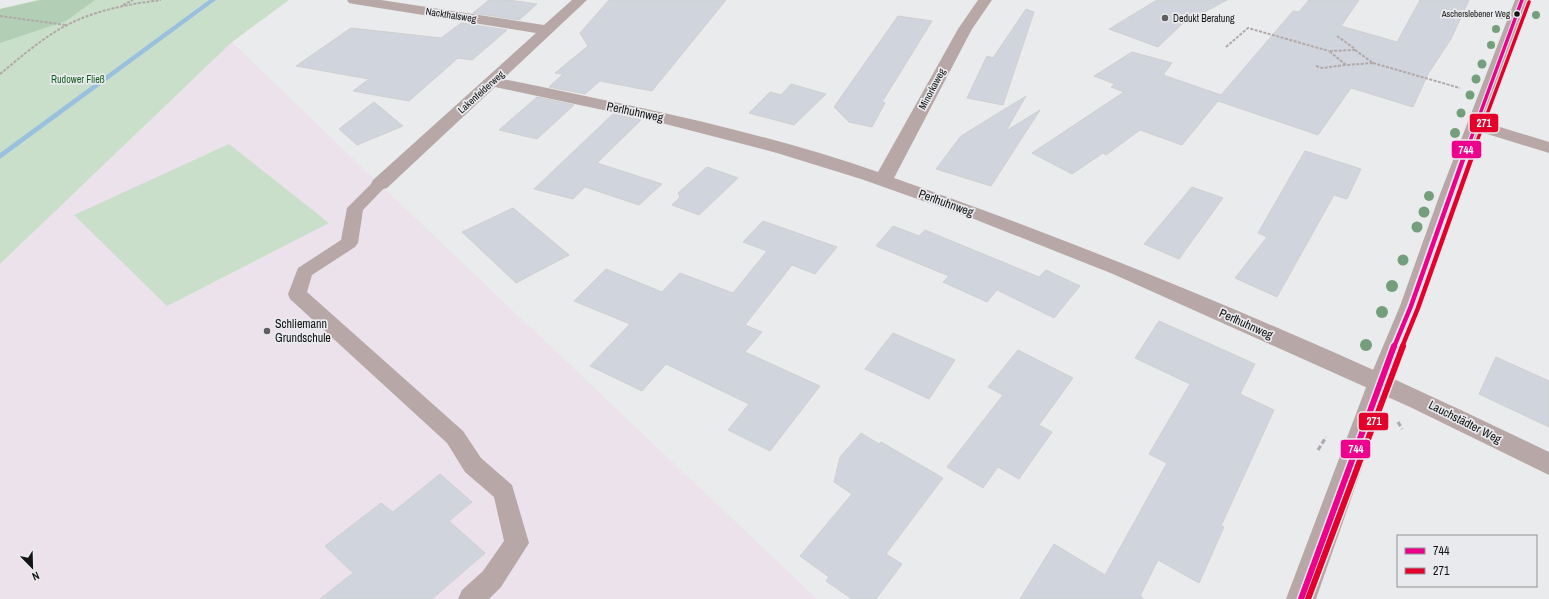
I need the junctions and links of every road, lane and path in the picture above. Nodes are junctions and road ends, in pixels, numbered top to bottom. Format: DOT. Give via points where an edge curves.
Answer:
graph roads {
  1 [pos="133,0"];
  2 [pos="161,0"];
  3 [pos="354,0"];
  4 [pos="580,0"];
  5 [pos="984,0"];
  6 [pos="1522,0"];
  7 [pos="117,8"];
  8 [pos="0,16"];
  9 [pos="67,25"];
  10 [pos="548,30"];
  11 [pos="1337,36"];
  12 [pos="1226,47"];
  13 [pos="1355,50"];
  14 [pos="1329,51"];
  15 [pos="1373,64"];
  16 [pos="1346,65"];
  17 [pos="1316,66"];
  18 [pos="0,74"];
  19 [pos="492,82"];
  20 [pos="1460,88"];
  21 [pos="1477,125"];
  22 [pos="1549,148"];
  23 [pos="883,180"];
  24 [pos="380,184"];
  25 [pos="1380,382"];
  26 [pos="1549,464"];
  27 [pos="471,599"];
  28 [pos="1301,599"];
  1 -- 7 [label="path"];
  2 -- 7 [label="path"];
  3 -- 10 [label="street, Nackthalsweg"];
  4 -- 10 [label="street, Lakenfelderweg"];
  5 -- 23 [label="street, Minorkaweg" via="965,29"];
  6 -- 21 [label="street"];
  7 -- 9 [label="path"];
  8 -- 9 [label="path"];
  9 -- 18 [label="path"];
  10 -- 19 [label="street, Lakenfelderweg"];
  11 -- 13 [label="path"];
  12 -- 14 [label="path" via="1248,28"];
  13 -- 14 [label="path"];
  13 -- 15 [label="path"];
  14 -- 16 [label="path"];
  15 -- 16 [label="path"];
  15 -- 20 [label="path"];
  16 -- 17 [label="path" via="1322,68"];
  19 -- 23 [label="street, Perlhuhnweg" via="712,130"];
  19 -- 24 [label="street, Lakenfelderweg"];
  21 -- 22 [label="street"];
  21 -- 25 [label="street" via="1411,306"];
  23 -- 25 [label="street, Perlhuhnweg" via="1120,269"];
  24 -- 27 [label="lane" via="355,208 349,243 304,272 297,294 455,437 473,465 504,492 517,543 492,579"];
  25 -- 26 [label="street, Lauchstädter Weg"];
  25 -- 28 [label="street"];
}
